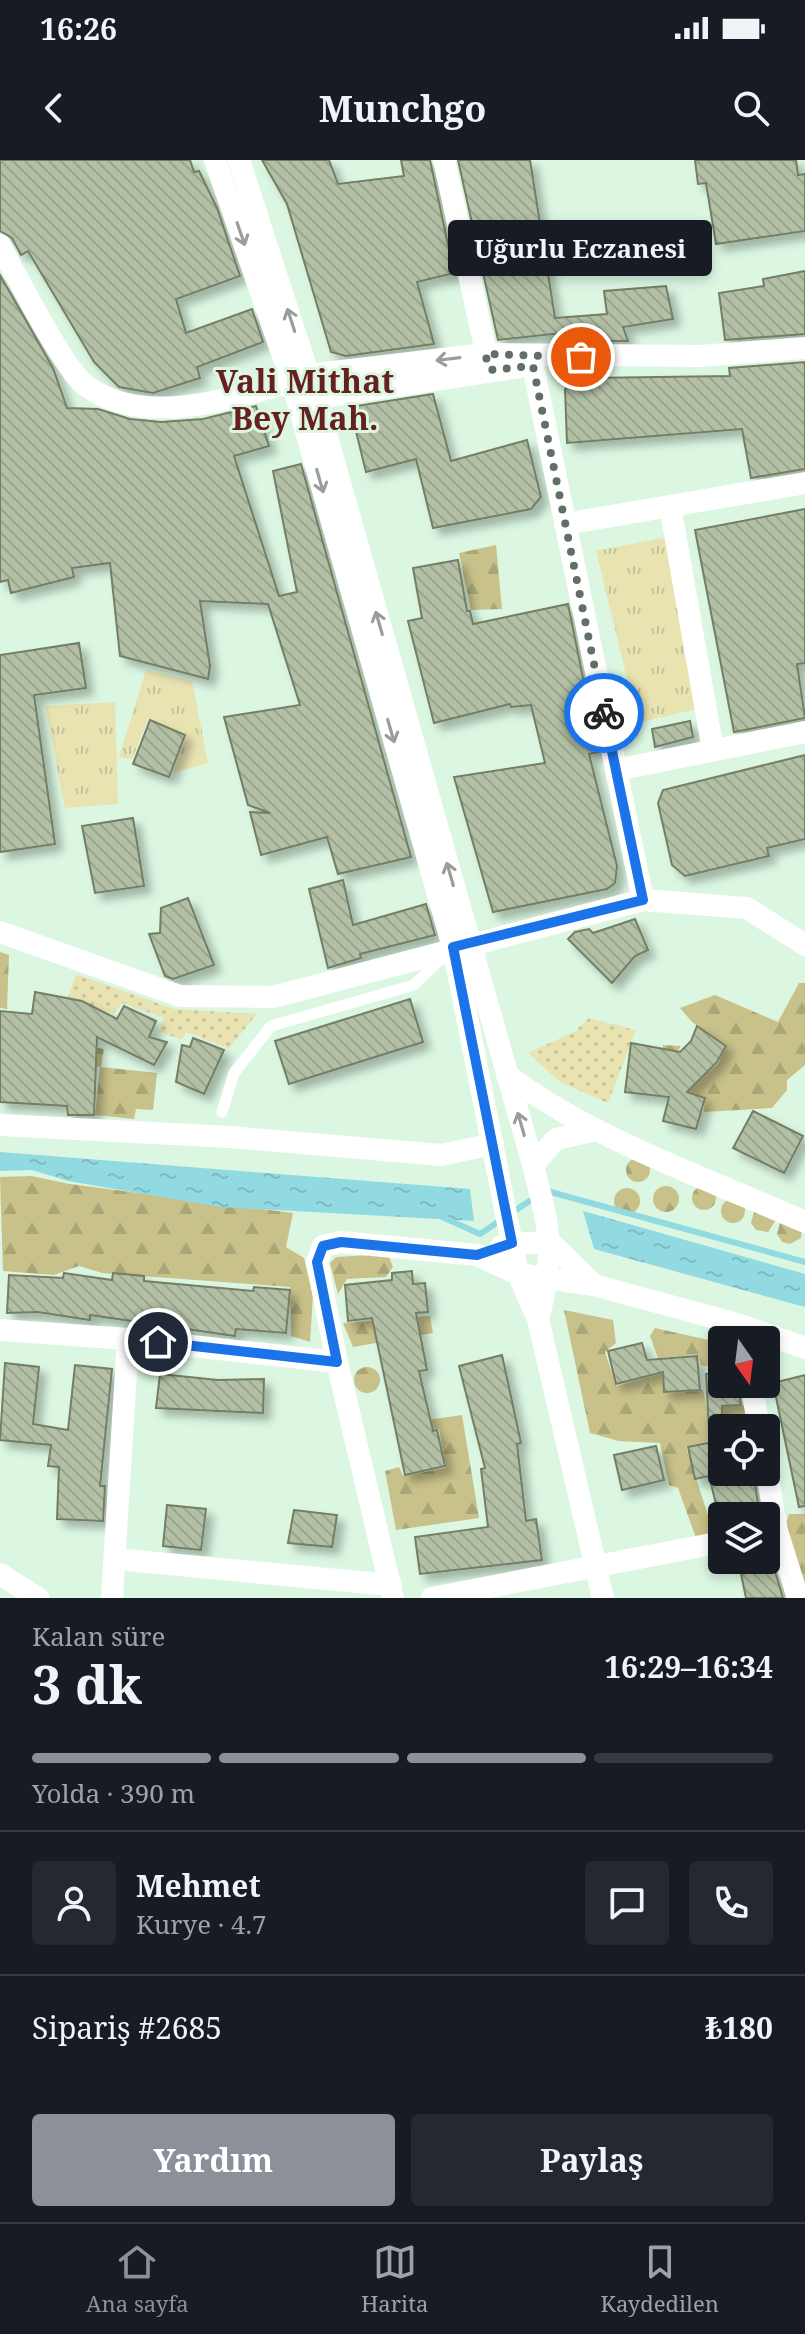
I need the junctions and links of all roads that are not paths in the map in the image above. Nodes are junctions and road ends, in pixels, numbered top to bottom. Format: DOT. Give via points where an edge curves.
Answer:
graph roads {
  1 [pos="215,160"];
  2 [pos="239,160"];
  3 [pos="444,160"];
  4 [pos="0,245"];
  5 [pos="805,348"];
  6 [pos="805,357"];
  7 [pos="488,362"];
  8 [pos="533,366"];
  9 [pos="300,379"];
  10 [pos="316,398"];
  11 [pos="805,483"];
  12 [pos="670,506"];
  13 [pos="565,524"];
  14 [pos="805,732"];
  15 [pos="713,750"];
  16 [pos="616,770"];
  17 [pos="643,900"];
  18 [pos="0,932"];
  19 [pos="461,945"];
  20 [pos="805,945"];
  21 [pos="507,1075"];
  22 [pos="222,1112"];
  23 [pos="0,1125"];
  24 [pos="592,1131"];
  25 [pos="493,1144"];
  26 [pos="533,1165"];
  27 [pos="805,1222"];
  28 [pos="512,1243"];
  29 [pos="551,1243"];
  30 [pos="477,1255"];
  31 [pos="518,1274"];
  32 [pos="549,1277"];
  33 [pos="594,1285"];
  34 [pos="538,1319"];
  35 [pos="723,1326"];
  36 [pos="0,1330"];
  37 [pos="128,1339"];
  38 [pos="780,1342"];
  39 [pos="805,1348"];
  40 [pos="337,1362"];
  41 [pos="708,1545"];
  42 [pos="780,1552"];
  43 [pos="115,1559"];
  44 [pos="597,1568"];
  45 [pos="0,1574"];
  46 [pos="392,1592"];
  47 [pos="38,1598"];
  48 [pos="112,1598"];
  49 [pos="432,1598"];
  50 [pos="603,1598"];
  51 [pos="798,1598"];
  1 -- 9 [label="street, one-way"];
  9 -- 2 [label="street, one-way"];
  3 -- 7 [label="street"];
  4 -- 9 [label="street" via="84,384 135,406 177,407"];
  5 -- 7 [label="street"];
  6 -- 8 [label="street" via="673,366"];
  7 -- 8 [label="street"];
  7 -- 9 [label="street, one-way"];
  7 -- 10 [label="street"];
  8 -- 13 [label="street"];
  9 -- 10 [label="street"];
  9 -- 19 [label="street, one-way"];
  19 -- 10 [label="street, one-way"];
  11 -- 12 [label="street"];
  12 -- 13 [label="street"];
  12 -- 15 [label="street"];
  13 -- 16 [label="street"];
  14 -- 15 [label="street"];
  15 -- 16 [label="street"];
  16 -- 17 [label="street"];
  17 -- 19 [label="street"];
  17 -- 20 [label="street" via="747,908"];
  18 -- 19 [label="street" via="180,996 233,999 273,997"];
  19 -- 21 [label="street"];
  19 -- 22 [label="lane" via="414,985 271,1026 234,1073"];
  19 -- 25 [label="street"];
  21 -- 24 [label="street"];
  26 -- 21 [label="street, one-way"];
  23 -- 25 [label="street" via="441,1155"];
  24 -- 26 [label="street" via="556,1139"];
  24 -- 27 [label="street"];
  25 -- 28 [label="street"];
  26 -- 29 [label="street"];
  28 -- 29 [label="street"];
  28 -- 30 [label="street"];
  28 -- 31 [label="street"];
  29 -- 32 [label="street"];
  29 -- 33 [label="street"];
  30 -- 31 [label="street"];
  30 -- 40 [label="street" via="341,1242 323,1246 317,1262"];
  31 -- 32 [label="street"];
  31 -- 34 [label="street"];
  32 -- 33 [label="street"];
  32 -- 34 [label="street"];
  33 -- 35 [label="street"];
  34 -- 44 [label="street"];
  36 -- 37 [label="street"];
  37 -- 40 [label="street"];
  37 -- 43 [label="street"];
  38 -- 39 [label="street"];
  40 -- 46 [label="street"];
  41 -- 44 [label="street"];
  42 -- 51 [label="street"];
  43 -- 46 [label="street"];
  43 -- 48 [label="street"];
  44 -- 49 [label="street"];
  44 -- 50 [label="street"];
  45 -- 47 [label="street"];
}
